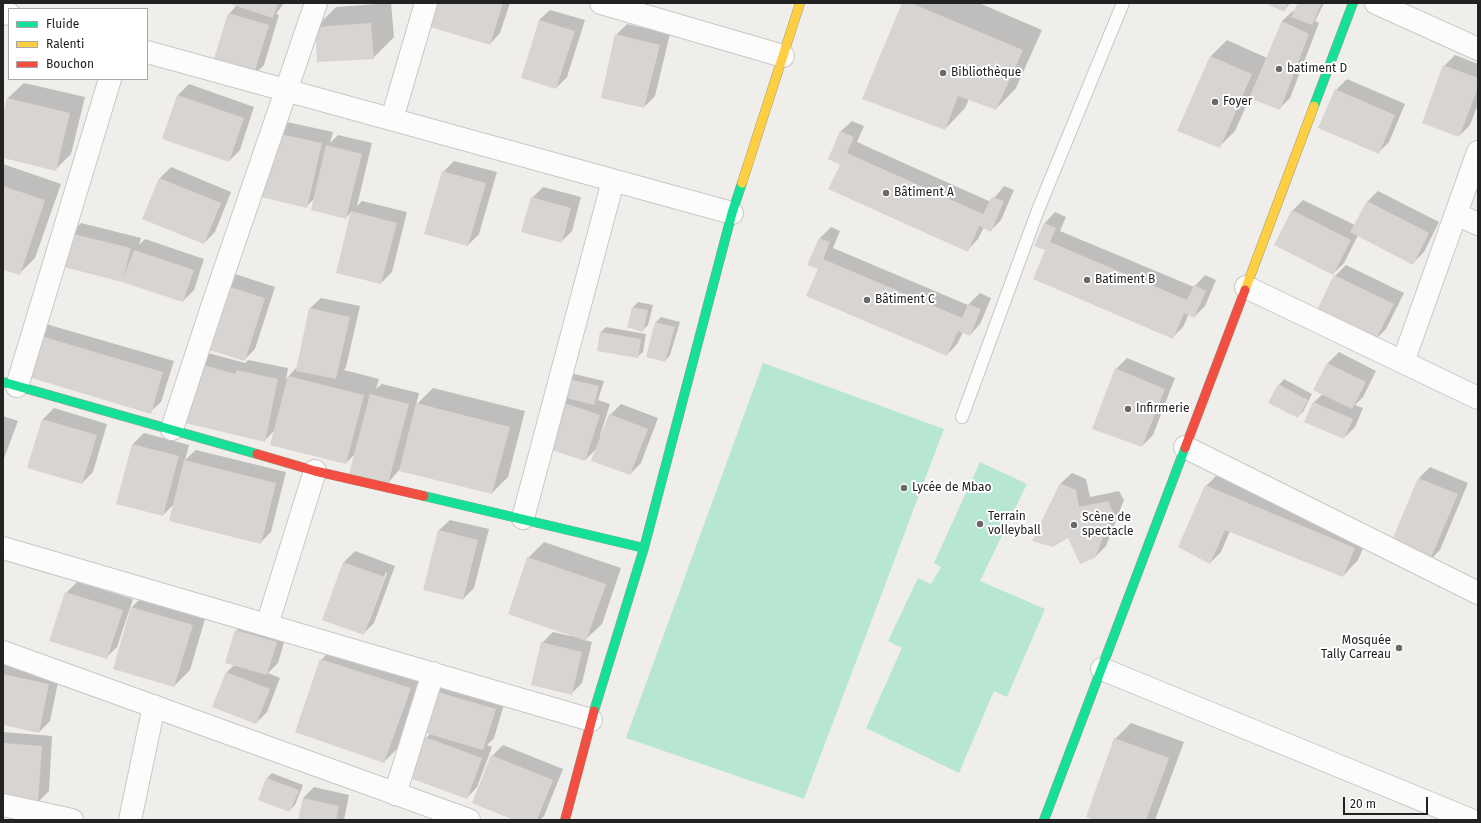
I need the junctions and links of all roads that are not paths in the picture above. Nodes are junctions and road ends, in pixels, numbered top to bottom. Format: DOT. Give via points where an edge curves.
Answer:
graph roads {
  1 [pos="316,3"];
  2 [pos="426,3"];
  3 [pos="601,3"];
  4 [pos="800,3"];
  5 [pos="1123,3"];
  6 [pos="1353,3"];
  7 [pos="1376,3"];
  8 [pos="624,6"];
  9 [pos="1478,49"];
  10 [pos="148,52"];
  11 [pos="783,56"];
  12 [pos="110,80"];
  13 [pos="288,90"];
  14 [pos="392,119"];
  15 [pos="1478,152"];
  16 [pos="613,181"];
  17 [pos="732,213"];
  18 [pos="1456,214"];
  19 [pos="1478,224"];
  20 [pos="1246,287"];
  21 [pos="1403,362"];
  22 [pos="10,384"];
  23 [pos="1478,398"];
  24 [pos="962,417"];
  25 [pos="172,429"];
  26 [pos="1185,447"];
  27 [pos="315,471"];
  28 [pos="523,518"];
  29 [pos="644,548"];
  30 [pos="4,552"];
  31 [pos="1478,593"];
  32 [pos="267,625"];
  33 [pos="3,652"];
  34 [pos="1102,669"];
  35 [pos="433,673"];
  36 [pos="154,706"];
  37 [pos="591,720"];
  38 [pos="395,794"];
  39 [pos="3,805"];
  40 [pos="72,820"];
  41 [pos="130,820"];
  42 [pos="468,820"];
  43 [pos="565,820"];
  44 [pos="1044,820"];
  45 [pos="1471,820"];
  1 -- 13 [label="street"];
  2 -- 14 [label="street"];
  3 -- 8 [label="street"];
  4 -- 11 [label="street"];
  5 -- 24 [label="lane" via="1038,210"];
  6 -- 20 [label="street"];
  7 -- 9 [label="street"];
  8 -- 11 [label="street"];
  10 -- 13 [label="street"];
  11 -- 17 [label="street"];
  12 -- 22 [label="street"];
  13 -- 14 [label="street"];
  13 -- 25 [label="street"];
  14 -- 16 [label="street"];
  15 -- 18 [label="street"];
  16 -- 17 [label="street"];
  16 -- 28 [label="street"];
  17 -- 29 [label="street"];
  18 -- 19 [label="street"];
  18 -- 21 [label="street"];
  20 -- 21 [label="street"];
  20 -- 26 [label="street"];
  21 -- 23 [label="street"];
  22 -- 25 [label="street"];
  25 -- 27 [label="street"];
  26 -- 31 [label="street"];
  26 -- 34 [label="street"];
  27 -- 28 [label="street"];
  27 -- 32 [label="street"];
  28 -- 29 [label="street"];
  29 -- 37 [label="street"];
  30 -- 32 [label="street"];
  32 -- 35 [label="street"];
  33 -- 36 [label="street"];
  34 -- 44 [label="street"];
  34 -- 45 [label="street"];
  35 -- 37 [label="street"];
  35 -- 38 [label="street"];
  36 -- 38 [label="street"];
  36 -- 41 [label="street"];
  37 -- 43 [label="street"];
  38 -- 42 [label="street"];
  39 -- 40 [label="street"];
}
